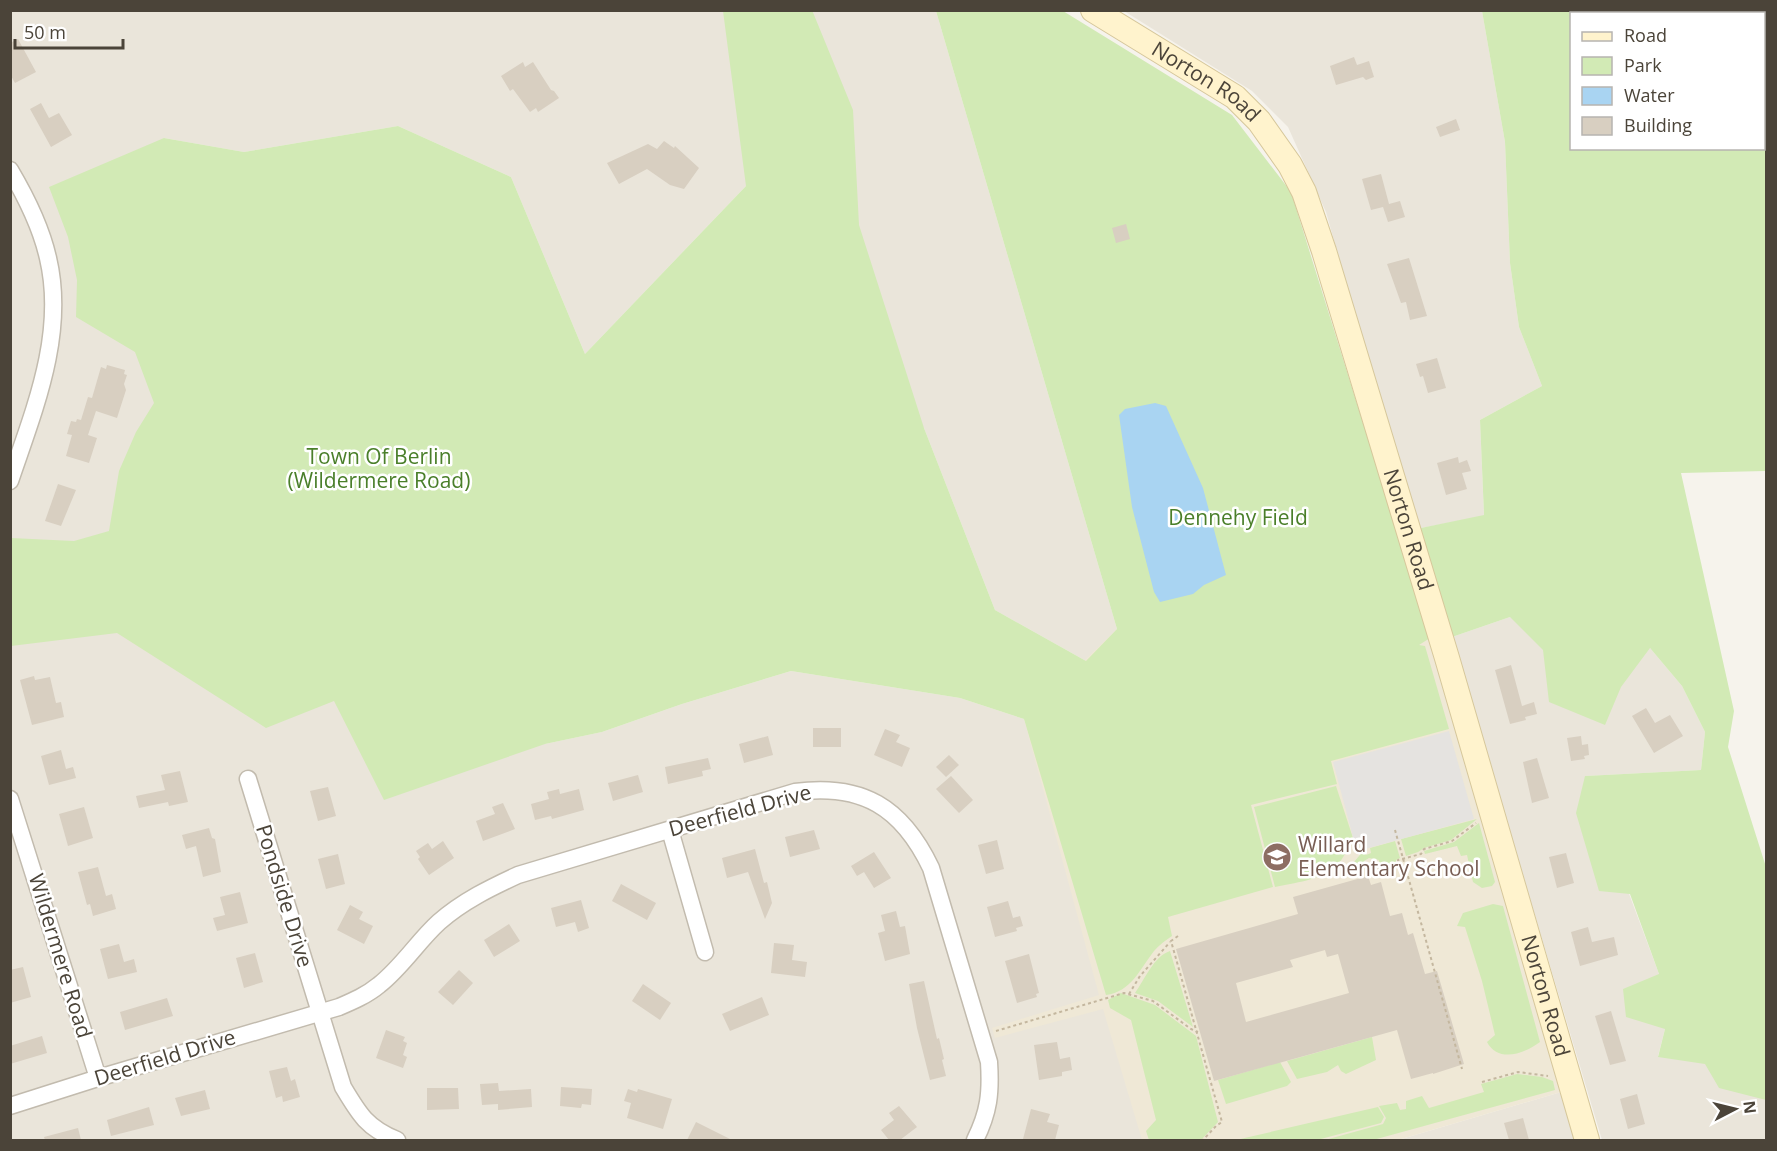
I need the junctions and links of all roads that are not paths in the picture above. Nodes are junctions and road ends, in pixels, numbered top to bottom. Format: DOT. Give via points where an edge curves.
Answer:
graph roads {
  1 [pos="1093,10"];
  2 [pos="10,170"];
  3 [pos="11,480"];
  4 [pos="248,779"];
  5 [pos="10,799"];
  6 [pos="670,830"];
  7 [pos="705,952"];
  8 [pos="320,1012"];
  9 [pos="98,1078"];
  10 [pos="10,1106"];
  11 [pos="397,1140"];
  12 [pos="975,1140"];
  13 [pos="1587,1140"];
  1 -- 13 [label="main road, Norton Road" via="1235,97 1259,121 1304,192"];
  2 -- 3 [label="street" via="39,228 53,290 53,327 46,363"];
  4 -- 8 [label="street, Pondside Drive"];
  5 -- 9 [label="street, Wildermere Road"];
  6 -- 7 [label="street"];
  6 -- 8 [label="street, Deerfield Drive" via="550,864 487,889 439,923 379,986 360,998"];
  6 -- 12 [label="street, Deerfield Drive" via="795,792 820,789 862,797 904,824 920,844 931,868 989,1062 991,1089 986,1116"];
  8 -- 9 [label="street, Deerfield Drive"];
  8 -- 11 [label="street" via="343,1087 360,1116 382,1134"];
  9 -- 10 [label="street, Deerfield Drive"];
}
